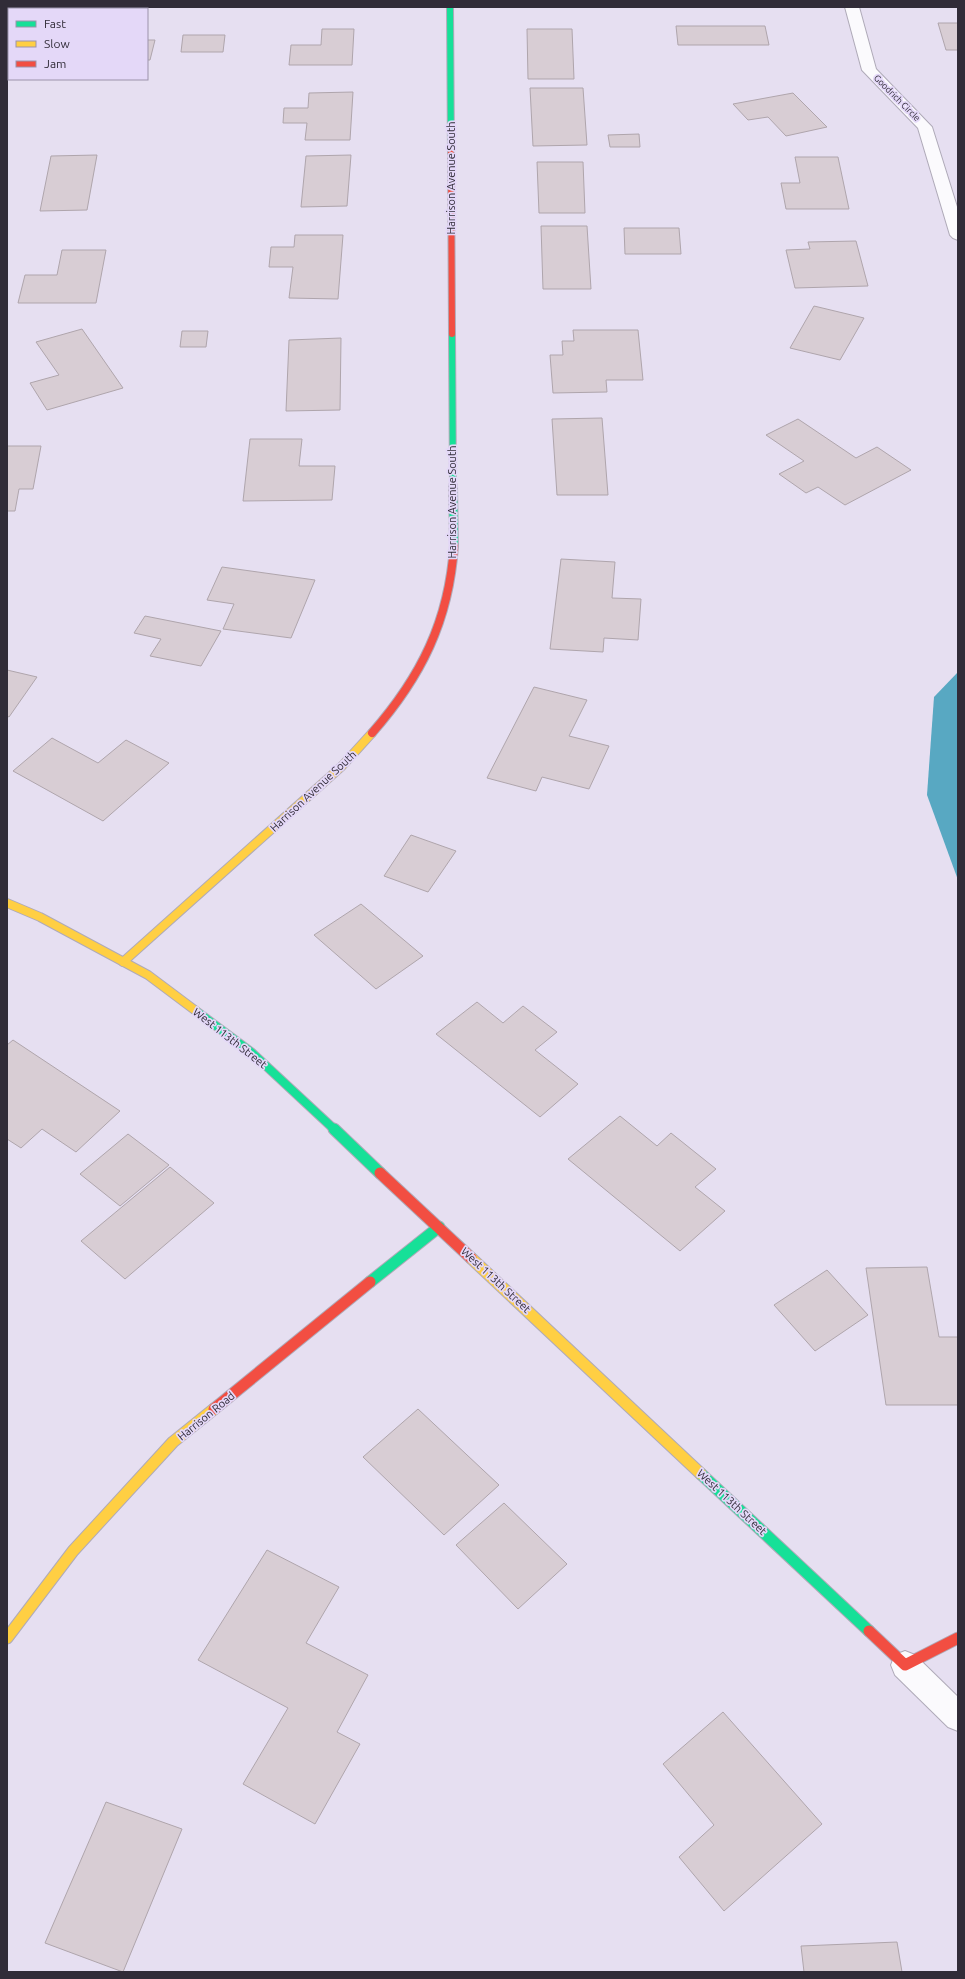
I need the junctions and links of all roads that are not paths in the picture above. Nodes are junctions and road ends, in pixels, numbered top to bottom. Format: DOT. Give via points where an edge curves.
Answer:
graph roads {
  1 [pos="450,7"];
  2 [pos="852,7"];
  3 [pos="958,235"];
  4 [pos="7,903"];
  5 [pos="123,962"];
  6 [pos="439,1227"];
  7 [pos="7,1638"];
  8 [pos="958,1638"];
  9 [pos="905,1665"];
  10 [pos="958,1717"];
  1 -- 5 [label="street, Harrison Avenue South" via="454,550 447,604 425,659 390,714 342,766"];
  2 -- 3 [label="street, Goodrich Circle" via="869,70 925,127"];
  4 -- 5 [label="street, West 113th Street" via="40,917"];
  5 -- 6 [label="street, West 113th Street" via="148,975 251,1052"];
  6 -- 7 [label="street, Harrison Road" via="173,1442 73,1551"];
  6 -- 9 [label="street, West 113th Street"];
  8 -- 9 [label="street"];
  9 -- 10 [label="street"];
}
